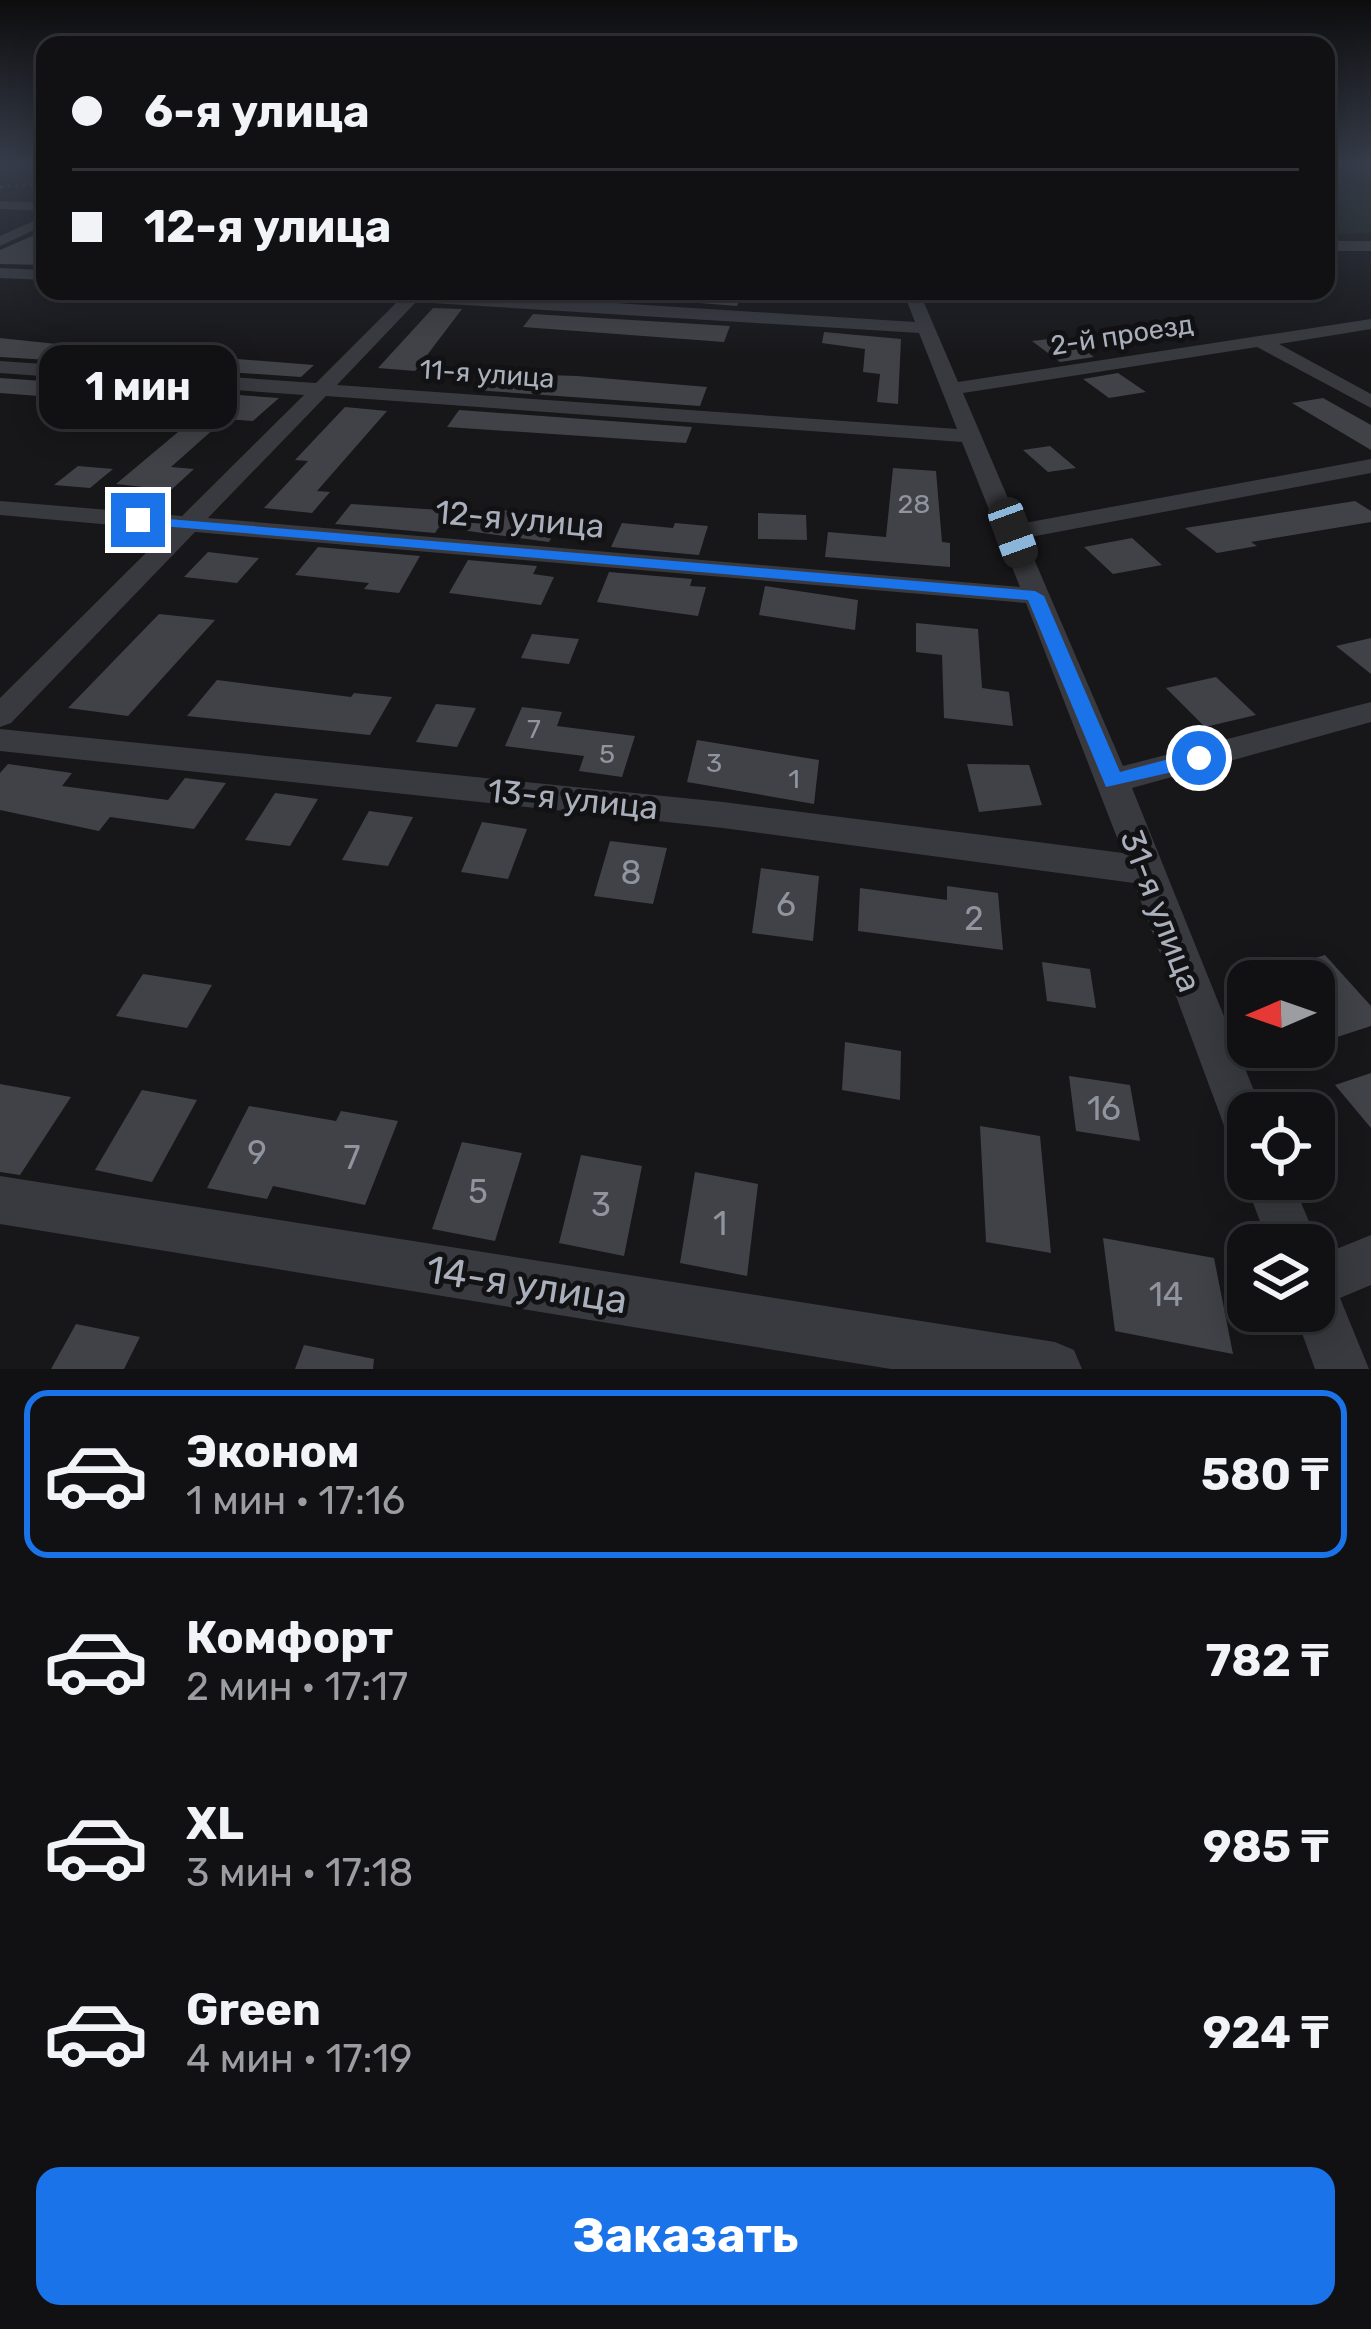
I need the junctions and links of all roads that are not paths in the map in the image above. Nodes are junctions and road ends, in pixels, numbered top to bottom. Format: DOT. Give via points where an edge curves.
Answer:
graph roads {
  1 [pos="29,228"];
  2 [pos="0,242"];
  3 [pos="1335,246"];
  4 [pos="1371,246"];
  5 [pos="0,273"];
  6 [pos="36,275"];
  7 [pos="409,300"];
  8 [pos="506,300"];
  9 [pos="915,300"];
  10 [pos="1371,324"];
  11 [pos="928,328"];
  12 [pos="1258,340"];
  13 [pos="0,367"];
  14 [pos="953,389"];
  15 [pos="322,390"];
  16 [pos="1371,402"];
  17 [pos="970,436"];
  18 [pos="1371,466"];
  19 [pos="0,508"];
  20 [pos="184,524"];
  21 [pos="1013,533"];
  22 [pos="1035,596"];
  23 [pos="1371,712"];
  24 [pos="0,716"];
  25 [pos="0,740"];
  26 [pos="1113,782"];
  27 [pos="1144,870"];
  28 [pos="1232,1092"];
  29 [pos="0,1200"];
  30 [pos="1371,1260"];
  31 [pos="1335,1275"];
  32 [pos="1328,1332"];
  33 [pos="1055,1369"];
  34 [pos="1342,1369"];
  1 -- 2 [label="street"];
  3 -- 4 [label="street"];
  5 -- 6 [label="street"];
  7 -- 15 [label="street"];
  8 -- 11 [label="street"];
  9 -- 11 [label="street, 31-я улица"];
  10 -- 12 [label="street, 2-й проезд"];
  11 -- 14 [label="street, 31-я улица"];
  12 -- 14 [label="street, 2-й проезд"];
  12 -- 16 [label="street"];
  13 -- 15 [label="street, 11-я улица"];
  14 -- 17 [label="street, 31-я улица"];
  15 -- 17 [label="street, 11-я улица"];
  15 -- 20 [label="street"];
  17 -- 21 [label="street, 31-я улица"];
  18 -- 21 [label="street"];
  19 -- 20 [label="street, 12-я улица"];
  20 -- 22 [label="street, 12-я улица"];
  20 -- 24 [label="street"];
  21 -- 22 [label="street, 31-я улица"];
  22 -- 26 [label="street, 31-я улица"];
  23 -- 26 [label="street"];
  25 -- 27 [label="street, 13-я улица" via="700,812"];
  26 -- 27 [label="street, 31-я улица"];
  27 -- 28 [label="street, 31-я улица"];
  29 -- 33 [label="street, 14-я улица"];
  30 -- 31 [label="street"];
  32 -- 34 [label="street"];
}
